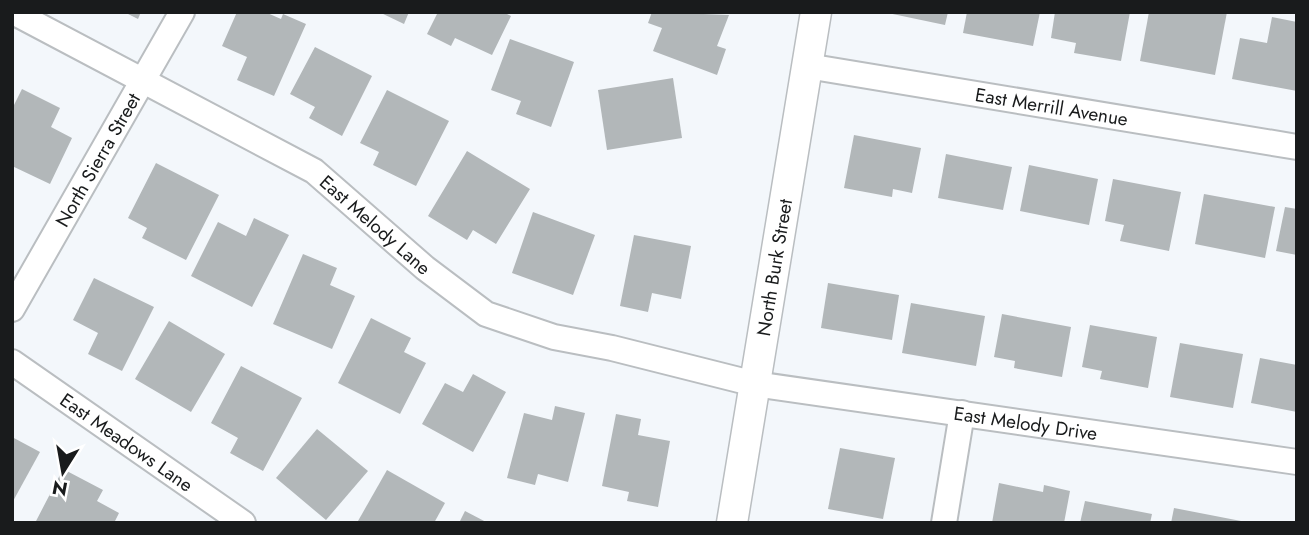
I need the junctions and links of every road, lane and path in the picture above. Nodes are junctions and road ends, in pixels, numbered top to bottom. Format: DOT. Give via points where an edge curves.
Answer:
graph roads {
  1 [pos="13,12"];
  2 [pos="182,12"];
  3 [pos="816,12"];
  4 [pos="807,66"];
  5 [pos="145,81"];
  6 [pos="1297,147"];
  7 [pos="12,309"];
  8 [pos="12,362"];
  9 [pos="755,384"];
  10 [pos="962,413"];
  11 [pos="1297,462"];
  12 [pos="243,523"];
  13 [pos="732,523"];
  14 [pos="944,523"];
  1 -- 5 [label="street, East Melody Lane"];
  2 -- 5 [label="street, North Sierra Street"];
  3 -- 4 [label="street, North Burk Street"];
  4 -- 6 [label="street, East Merrill Avenue"];
  4 -- 9 [label="street, North Burk Street"];
  5 -- 7 [label="street, North Sierra Street"];
  5 -- 9 [label="street, East Melody Lane" via="314,171 415,261 485,314 554,337"];
  8 -- 12 [label="street, East Meadows Lane"];
  9 -- 10 [label="street, East Melody Drive"];
  9 -- 13 [label="street, North Burk Street"];
  10 -- 11 [label="street, East Melody Drive"];
  10 -- 14 [label="street"];
}
